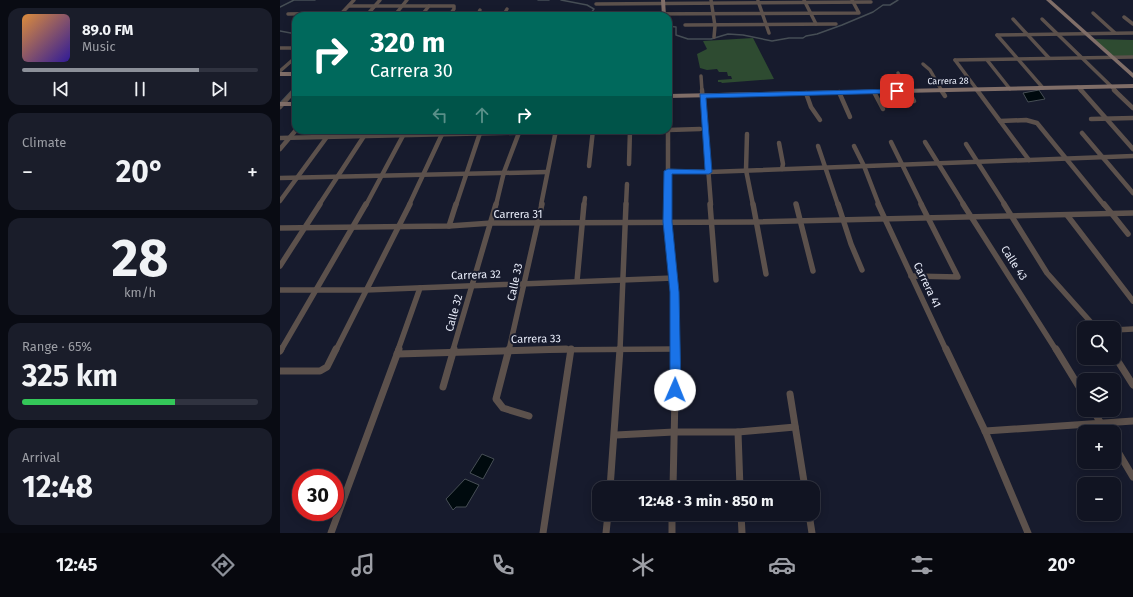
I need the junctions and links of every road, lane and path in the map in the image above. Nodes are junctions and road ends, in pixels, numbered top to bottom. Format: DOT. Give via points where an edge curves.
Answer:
graph roads {
  1 [pos="354,0"];
  2 [pos="380,0"];
  3 [pos="407,0"];
  4 [pos="1048,0"];
  5 [pos="804,1"];
  6 [pos="852,1"];
  7 [pos="615,2"];
  8 [pos="663,2"];
  9 [pos="711,2"];
  10 [pos="758,2"];
  11 [pos="871,2"];
  12 [pos="596,4"];
  13 [pos="348,6"];
  14 [pos="375,6"];
  15 [pos="402,6"];
  16 [pos="429,6"];
  17 [pos="507,9"];
  18 [pos="343,12"];
  19 [pos="370,12"];
  20 [pos="397,12"];
  21 [pos="424,12"];
  22 [pos="452,12"];
  23 [pos="505,12"];
  24 [pos="664,12"];
  25 [pos="810,13"];
  26 [pos="1093,13"];
  27 [pos="288,14"];
  28 [pos="292,14"];
  29 [pos="713,14"];
  30 [pos="762,14"];
  31 [pos="672,15"];
  32 [pos="1124,17"];
  33 [pos="1013,19"];
  34 [pos="1042,19"];
  35 [pos="816,24"];
  36 [pos="836,24"];
  37 [pos="1133,24"];
  38 [pos="685,25"];
  39 [pos="715,26"];
  40 [pos="767,26"];
  41 [pos="769,33"];
  42 [pos="1115,33"];
  43 [pos="1133,33"];
  44 [pos="1027,34"];
  45 [pos="1057,34"];
  46 [pos="1086,34"];
  47 [pos="714,37"];
  48 [pos="280,48"];
  49 [pos="292,48"];
  50 [pos="1133,57"];
  51 [pos="1049,58"];
  52 [pos="1081,58"];
  53 [pos="1112,58"];
  54 [pos="1018,59"];
  55 [pos="292,60"];
  56 [pos="987,60"];
  57 [pos="923,64"];
  58 [pos="280,71"];
  59 [pos="898,73"];
  60 [pos="280,74"];
  61 [pos="292,74"];
  62 [pos="701,76"];
  63 [pos="1133,76"];
  64 [pos="1110,86"];
  65 [pos="1133,86"];
  66 [pos="1078,87"];
  67 [pos="1043,88"];
  68 [pos="977,89"];
  69 [pos="1010,89"];
  70 [pos="943,90"];
  71 [pos="908,91"];
  72 [pos="839,92"];
  73 [pos="874,92"];
  74 [pos="292,93"];
  75 [pos="806,93"];
  76 [pos="672,96"];
  77 [pos="702,96"];
  78 [pos="945,96"];
  79 [pos="914,101"];
  80 [pos="292,104"];
  81 [pos="281,105"];
  82 [pos="1133,108"];
  83 [pos="883,109"];
  84 [pos="850,117"];
  85 [pos="1133,118"];
  86 [pos="1091,119"];
  87 [pos="1107,119"];
  88 [pos="820,120"];
  89 [pos="1000,122"];
  90 [pos="700,129"];
  91 [pos="672,130"];
  92 [pos="1082,133"];
  93 [pos="292,134"];
  94 [pos="329,134"];
  95 [pos="391,134"];
  96 [pos="404,134"];
  97 [pos="442,134"];
  98 [pos="480,134"];
  99 [pos="519,134"];
  100 [pos="555,134"];
  101 [pos="593,134"];
  102 [pos="630,134"];
  103 [pos="668,134"];
  104 [pos="747,134"];
  105 [pos="364,136"];
  106 [pos="280,138"];
  107 [pos="289,138"];
  108 [pos="326,138"];
  109 [pos="891,142"];
  110 [pos="926,142"];
  111 [pos="779,143"];
  112 [pos="966,144"];
  113 [pos="818,146"];
  114 [pos="854,146"];
  115 [pos="1133,149"];
  116 [pos="280,150"];
  117 [pos="1133,156"];
  118 [pos="1103,157"];
  119 [pos="1066,159"];
  120 [pos="1029,160"];
  121 [pos="975,162"];
  122 [pos="938,163"];
  123 [pos="629,164"];
  124 [pos="901,164"];
  125 [pos="589,166"];
  126 [pos="864,166"];
  127 [pos="827,167"];
  128 [pos="782,169"];
  129 [pos="746,170"];
  130 [pos="668,171"];
  131 [pos="504,172"];
  132 [pos="547,172"];
  133 [pos="709,172"];
  134 [pos="465,174"];
  135 [pos="422,175"];
  136 [pos="382,176"];
  137 [pos="297,177"];
  138 [pos="339,177"];
  139 [pos="280,178"];
  140 [pos="627,184"];
  141 [pos="1133,192"];
  142 [pos="585,198"];
  143 [pos="280,201"];
  144 [pos="796,204"];
  145 [pos="1133,213"];
  146 [pos="1110,214"];
  147 [pos="1067,215"];
  148 [pos="1011,216"];
  149 [pos="971,217"];
  150 [pos="928,218"];
  151 [pos="884,219"];
  152 [pos="844,220"];
  153 [pos="800,221"];
  154 [pos="668,222"];
  155 [pos="712,222"];
  156 [pos="755,222"];
  157 [pos="492,223"];
  158 [pos="538,224"];
  159 [pos="582,224"];
  160 [pos="626,224"];
  161 [pos="400,226"];
  162 [pos="449,226"];
  163 [pos="305,227"];
  164 [pos="354,227"];
  165 [pos="280,228"];
  166 [pos="1128,234"];
  167 [pos="280,266"];
  168 [pos="862,270"];
  169 [pos="813,271"];
  170 [pos="766,274"];
  171 [pos="911,276"];
  172 [pos="673,278"];
  173 [pos="624,280"];
  174 [pos="716,280"];
  175 [pos="577,281"];
  176 [pos="525,283"];
  177 [pos="472,285"];
  178 [pos="420,288"];
  179 [pos="280,290"];
  180 [pos="366,290"];
  181 [pos="316,291"];
  182 [pos="1133,302"];
  183 [pos="1090,321"];
  184 [pos="1133,329"];
  185 [pos="1121,330"];
  186 [pos="571,348"];
  187 [pos="621,348"];
  188 [pos="676,349"];
  189 [pos="510,350"];
  190 [pos="280,351"];
  191 [pos="453,352"];
  192 [pos="397,354"];
  193 [pos="1120,365"];
  194 [pos="280,371"];
  195 [pos="1077,383"];
  196 [pos="1133,385"];
  197 [pos="443,387"];
  198 [pos="790,394"];
  199 [pos="529,416"];
  200 [pos="1097,417"];
  201 [pos="1133,420"];
  202 [pos="1100,422"];
  203 [pos="1102,425"];
  204 [pos="795,427"];
  205 [pos="985,431"];
  206 [pos="674,432"];
  207 [pos="738,432"];
  208 [pos="616,435"];
  209 [pos="1121,457"];
  210 [pos="1133,477"];
  211 [pos="611,481"];
  212 [pos="673,481"];
  213 [pos="740,481"];
  214 [pos="804,481"];
  215 [pos="607,521"];
  216 [pos="672,521"];
  217 [pos="741,521"];
  218 [pos="810,521"];
  219 [pos="330,533"];
  220 [pos="543,533"];
  221 [pos="606,533"];
  222 [pos="672,533"];
  223 [pos="742,533"];
  224 [pos="812,533"];
  225 [pos="1028,533"];
  1 -- 13 [label="street"];
  2 -- 14 [label="street"];
  3 -- 15 [label="street"];
  4 -- 46 [label="street"];
  5 -- 6 [label="street"];
  5 -- 10 [label="street"];
  5 -- 25 [label="street"];
  6 -- 11 [label="street"];
  6 -- 25 [label="street" via="859,13"];
  7 -- 8 [label="street"];
  7 -- 12 [label="street"];
  8 -- 9 [label="street"];
  8 -- 24 [label="street"];
  9 -- 10 [label="street"];
  9 -- 29 [label="street"];
  10 -- 30 [label="street"];
  13 -- 14 [label="street"];
  13 -- 18 [label="street"];
  14 -- 15 [label="street"];
  14 -- 19 [label="street"];
  15 -- 16 [label="street"];
  15 -- 20 [label="street"];
  16 -- 21 [label="street"];
  16 -- 22 [label="street" via="454,6"];
  17 -- 23 [label="street"];
  25 -- 30 [label="street"];
  25 -- 35 [label="street"];
  26 -- 42 [label="street"];
  27 -- 28 [label="street"];
  29 -- 30 [label="street"];
  29 -- 31 [label="street"];
  29 -- 39 [label="street"];
  30 -- 40 [label="street"];
  32 -- 37 [label="street"];
  33 -- 44 [label="street"];
  34 -- 45 [label="street"];
  35 -- 36 [label="street"];
  35 -- 40 [label="street"];
  38 -- 39 [label="street"];
  39 -- 40 [label="street"];
  39 -- 47 [label="street"];
  40 -- 41 [label="street"];
  42 -- 43 [label="street"];
  42 -- 46 [label="street"];
  44 -- 45 [label="street"];
  44 -- 51 [label="street"];
  44 -- 54 [label="street" via="997,35"];
  45 -- 46 [label="street"];
  45 -- 52 [label="street"];
  46 -- 53 [label="street"];
  48 -- 49 [label="street"];
  50 -- 53 [label="street"];
  51 -- 52 [label="street"];
  51 -- 54 [label="street"];
  52 -- 53 [label="street"];
  52 -- 64 [label="street"];
  53 -- 63 [label="street"];
  54 -- 56 [label="street"];
  54 -- 67 [label="street"];
  55 -- 58 [label="street"];
  56 -- 68 [label="street" via="955,60"];
  56 -- 69 [label="street"];
  57 -- 70 [label="street"];
  59 -- 71 [label="street"];
  60 -- 61 [label="street"];
  62 -- 77 [label="street"];
  64 -- 65 [label="street, Carrera 28"];
  64 -- 66 [label="street, Carrera 28"];
  64 -- 82 [label="street"];
  66 -- 67 [label="street, Carrera 28"];
  66 -- 87 [label="street"];
  67 -- 69 [label="street, Carrera 28"];
  68 -- 69 [label="street, Carrera 28"];
  68 -- 70 [label="street, Carrera 28"];
  68 -- 89 [label="street"];
  70 -- 71 [label="street, Carrera 28"];
  70 -- 78 [label="street"];
  71 -- 73 [label="street, Carrera 28"];
  71 -- 79 [label="street"];
  72 -- 73 [label="street, Carrera 28"];
  72 -- 75 [label="street, Carrera 28"];
  72 -- 84 [label="street"];
  73 -- 83 [label="street"];
  74 -- 81 [label="street"];
  75 -- 77 [label="street, Carrera 28"];
  75 -- 88 [label="street" via="810,107"];
  76 -- 77 [label="street, Carrera 28"];
  77 -- 133 [label="street"];
  80 -- 81 [label="street"];
  85 -- 87 [label="street"];
  86 -- 87 [label="street"];
  87 -- 115 [label="street"];
  89 -- 119 [label="street" via="1026,120 1038,123"];
  89 -- 120 [label="street"];
  90 -- 91 [label="street"];
  92 -- 118 [label="street"];
  93 -- 107 [label="street"];
  94 -- 108 [label="street"];
  95 -- 105 [label="street"];
  96 -- 136 [label="street"];
  97 -- 135 [label="street"];
  98 -- 134 [label="street"];
  99 -- 131 [label="street, Calle 32"];
  100 -- 132 [label="street, Calle 33"];
  101 -- 125 [label="street"];
  102 -- 123 [label="street"];
  103 -- 130 [label="street"];
  104 -- 129 [label="street"];
  105 -- 108 [label="street"];
  105 -- 138 [label="street"];
  106 -- 107 [label="street"];
  107 -- 108 [label="street"];
  107 -- 116 [label="street"];
  108 -- 137 [label="street"];
  109 -- 124 [label="street"];
  110 -- 122 [label="street, Calle 43"];
  111 -- 128 [label="street" via="784,164"];
  112 -- 121 [label="street"];
  113 -- 127 [label="street"];
  114 -- 126 [label="street, Carrera 41"];
  117 -- 118 [label="street"];
  118 -- 119 [label="street"];
  118 -- 141 [label="street"];
  119 -- 120 [label="street"];
  119 -- 146 [label="street"];
  120 -- 121 [label="street"];
  121 -- 122 [label="street"];
  121 -- 148 [label="street"];
  122 -- 124 [label="street"];
  122 -- 149 [label="street, Calle 43"];
  124 -- 126 [label="street"];
  124 -- 150 [label="street"];
  126 -- 127 [label="street"];
  126 -- 151 [label="street, Carrera 41"];
  127 -- 128 [label="street"];
  127 -- 152 [label="street"];
  128 -- 129 [label="street"];
  129 -- 133 [label="street"];
  129 -- 156 [label="street"];
  130 -- 133 [label="street"];
  130 -- 154 [label="street"];
  131 -- 132 [label="street"];
  131 -- 134 [label="street"];
  131 -- 157 [label="street, Calle 32"];
  132 -- 158 [label="street, Calle 33"];
  133 -- 155 [label="street"];
  134 -- 135 [label="street"];
  134 -- 162 [label="street"];
  135 -- 136 [label="street"];
  135 -- 161 [label="street"];
  136 -- 138 [label="street"];
  136 -- 164 [label="street"];
  137 -- 138 [label="street"];
  137 -- 139 [label="street"];
  137 -- 143 [label="street"];
  138 -- 163 [label="street"];
  140 -- 160 [label="street"];
  142 -- 159 [label="street"];
  144 -- 153 [label="street"];
  145 -- 146 [label="street, Carrera 31"];
  146 -- 147 [label="street, Carrera 31"];
  146 -- 166 [label="street"];
  147 -- 148 [label="street, Carrera 31"];
  147 -- 182 [label="street"];
  148 -- 149 [label="street, Carrera 31"];
  148 -- 183 [label="street" via="1047,273"];
  149 -- 150 [label="street, Carrera 31"];
  149 -- 195 [label="street, Calle 43"];
  150 -- 151 [label="street, Carrera 31"];
  150 -- 171 [label="street" via="958,277"];
  151 -- 152 [label="street, Carrera 31"];
  151 -- 171 [label="street, Carrera 41"];
  152 -- 153 [label="street, Carrera 31"];
  152 -- 168 [label="street"];
  153 -- 156 [label="street, Carrera 31"];
  153 -- 169 [label="street"];
  154 -- 155 [label="street, Carrera 31"];
  154 -- 160 [label="street, Carrera 31"];
  154 -- 172 [label="street"];
  155 -- 156 [label="street, Carrera 31"];
  155 -- 174 [label="street"];
  156 -- 170 [label="street"];
  157 -- 158 [label="street, Carrera 31"];
  157 -- 162 [label="street, Carrera 31"];
  157 -- 177 [label="street, Calle 32"];
  158 -- 159 [label="street, Carrera 31"];
  158 -- 176 [label="street, Calle 33"];
  159 -- 160 [label="street, Carrera 31"];
  159 -- 175 [label="street"];
  160 -- 173 [label="street"];
  161 -- 162 [label="street, Carrera 31"];
  161 -- 164 [label="street, Carrera 31"];
  161 -- 180 [label="street"];
  163 -- 164 [label="street, Carrera 31"];
  163 -- 165 [label="street, Carrera 31"];
  163 -- 167 [label="street"];
  164 -- 181 [label="street"];
  171 -- 205 [label="street, Carrera 41"];
  172 -- 173 [label="street, Carrera 32"];
  172 -- 188 [label="street"];
  173 -- 175 [label="street, Carrera 32"];
  173 -- 187 [label="street"];
  175 -- 176 [label="street, Carrera 32"];
  176 -- 177 [label="street, Carrera 32"];
  176 -- 189 [label="street, Calle 33"];
  177 -- 178 [label="street, Carrera 32"];
  177 -- 191 [label="street, Calle 32"];
  178 -- 180 [label="street, Carrera 32"];
  178 -- 192 [label="street"];
  179 -- 181 [label="street, Carrera 32"];
  180 -- 181 [label="street, Carrera 32"];
  180 -- 194 [label="street" via="327,367 320,371"];
  181 -- 190 [label="street"];
  184 -- 185 [label="street"];
  186 -- 187 [label="street, Carrera 33"];
  186 -- 189 [label="street, Carrera 33"];
  186 -- 220 [label="street"];
  187 -- 188 [label="street, Carrera 33"];
  187 -- 208 [label="street"];
  188 -- 206 [label="street"];
  189 -- 191 [label="street, Carrera 33"];
  189 -- 199 [label="street, Calle 33" via="496,399 503,408"];
  191 -- 192 [label="street, Carrera 33"];
  191 -- 197 [label="street, Calle 32"];
  192 -- 219 [label="street"];
  193 -- 196 [label="street"];
  198 -- 204 [label="street"];
  200 -- 202 [label="street"];
  201 -- 202 [label="street"];
  202 -- 203 [label="street"];
  202 -- 205 [label="street"];
  204 -- 207 [label="street"];
  204 -- 214 [label="street"];
  205 -- 225 [label="street, Carrera 41"];
  206 -- 207 [label="street"];
  206 -- 208 [label="street"];
  206 -- 212 [label="street"];
  207 -- 213 [label="street"];
  208 -- 211 [label="street"];
  209 -- 210 [label="street"];
  215 -- 221 [label="street"];
  216 -- 222 [label="street"];
  217 -- 223 [label="street"];
  218 -- 224 [label="street"];
}
